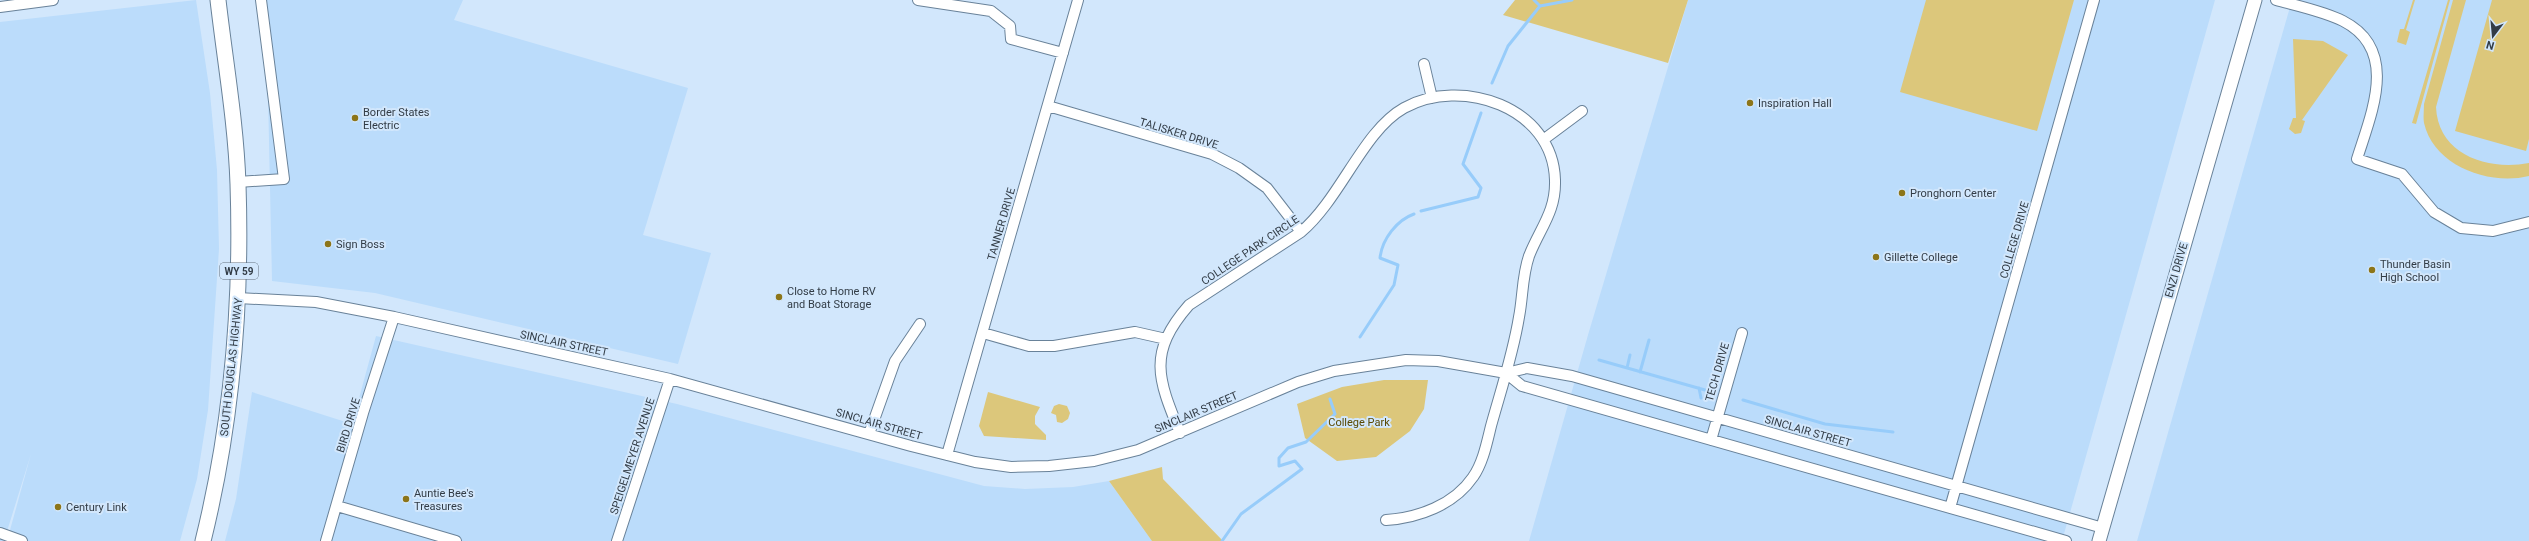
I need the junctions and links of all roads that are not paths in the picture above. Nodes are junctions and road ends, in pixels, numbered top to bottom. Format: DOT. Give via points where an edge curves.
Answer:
graph roads {
  1 [pos="53,0"];
  2 [pos="218,0"];
  3 [pos="261,0"];
  4 [pos="918,0"];
  5 [pos="1078,0"];
  6 [pos="2094,0"];
  7 [pos="2255,0"];
  8 [pos="2276,0"];
  9 [pos="0,7"];
  10 [pos="1063,53"];
  11 [pos="1424,64"];
  12 [pos="1432,98"];
  13 [pos="1048,106"];
  14 [pos="1582,111"];
  15 [pos="1543,140"];
  16 [pos="238,182"];
  17 [pos="2529,222"];
  18 [pos="1301,232"];
  19 [pos="238,298"];
  20 [pos="394,317"];
  21 [pos="920,324"];
  22 [pos="983,333"];
  23 [pos="1742,333"];
  24 [pos="1166,340"];
  25 [pos="1506,373"];
  26 [pos="670,379"];
  27 [pos="1717,417"];
  28 [pos="1180,433"];
  29 [pos="869,434"];
  30 [pos="1711,440"];
  31 [pos="947,455"];
  32 [pos="1956,486"];
  33 [pos="337,506"];
  34 [pos="1950,508"];
  35 [pos="1386,520"];
  36 [pos="0,533"];
  37 [pos="2101,535"];
  38 [pos="22,541"];
  39 [pos="203,541"];
  40 [pos="326,541"];
  41 [pos="456,541"];
  42 [pos="617,541"];
  43 [pos="2066,541"];
  1 -- 9 [label="street"];
  2 -- 16 [label="highway, SOUTH DOUGLAS HIGHWAY / WY 59"];
  3 -- 16 [label="street" via="284,179"];
  4 -- 10 [label="street" via="991,11 1010,26 1011,39"];
  5 -- 10 [label="street, TANNER DRIVE"];
  6 -- 32 [label="street, COLLEGE DRIVE"];
  7 -- 37 [label="main road, ENZI DRIVE"];
  8 -- 17 [label="street" via="2344,21 2358,30 2370,46 2377,66 2378,84 2357,159 2402,174 2434,212 2461,228 2493,231"];
  10 -- 13 [label="street, TANNER DRIVE"];
  11 -- 12 [label="street"];
  12 -- 15 [label="street, COLLEGE PARK CIRCLE" via="1451,94 1497,102 1518,114"];
  12 -- 18 [label="street, COLLEGE PARK CIRCLE" via="1404,108 1385,123 1370,141 1331,201 1315,221"];
  13 -- 18 [label="street, TALISKER DRIVE" via="1212,154 1239,168 1267,188"];
  13 -- 22 [label="street, TANNER DRIVE"];
  14 -- 15 [label="street"];
  15 -- 25 [label="street, COLLEGE PARK CIRCLE" via="1555,178 1553,202 1546,224 1529,256 1520,317"];
  16 -- 19 [label="highway, SOUTH DOUGLAS HIGHWAY / WY 59"];
  18 -- 24 [label="street, COLLEGE PARK CIRCLE" via="1189,305 1175,321"];
  19 -- 20 [label="street, SINCLAIR STREET" via="316,302"];
  19 -- 39 [label="highway, SOUTH DOUGLAS HIGHWAY / WY 59" via="222,454"];
  20 -- 26 [label="street, SINCLAIR STREET"];
  20 -- 33 [label="street, BIRD DRIVE"];
  21 -- 29 [label="street" via="896,361"];
  22 -- 24 [label="street" via="1029,346 1054,346 1135,332"];
  22 -- 31 [label="street, TANNER DRIVE"];
  23 -- 27 [label="street, TECH DRIVE"];
  24 -- 28 [label="street, COLLEGE PARK CIRCLE" via="1160,362 1160,380"];
  25 -- 27 [label="street, SINCLAIR STREET" via="1527,368 1572,376"];
  25 -- 28 [label="street, SINCLAIR STREET" via="1438,361 1406,360 1334,371 1298,382"];
  25 -- 30 [label="street, SINCLAIR STREET" via="1522,386"];
  25 -- 35 [label="street, COLLEGE PARK CIRCLE" via="1483,456 1474,476 1457,495 1442,504 1409,518"];
  26 -- 29 [label="street, SINCLAIR STREET"];
  26 -- 42 [label="street, SPEIGELMEYER AVENUE"];
  27 -- 30 [label="street, TECH DRIVE"];
  27 -- 32 [label="street, SINCLAIR STREET"];
  28 -- 31 [label="street, SINCLAIR STREET" via="1138,450 1094,461 1049,466 1011,466 975,462"];
  29 -- 31 [label="street, SINCLAIR STREET"];
  30 -- 34 [label="street, SINCLAIR STREET"];
  32 -- 34 [label="street, COLLEGE DRIVE"];
  32 -- 37 [label="street, SINCLAIR STREET"];
  33 -- 40 [label="street, BIRD DRIVE"];
  33 -- 41 [label="street"];
  34 -- 43 [label="street, SINCLAIR STREET"];
  36 -- 38 [label="street"];
}
